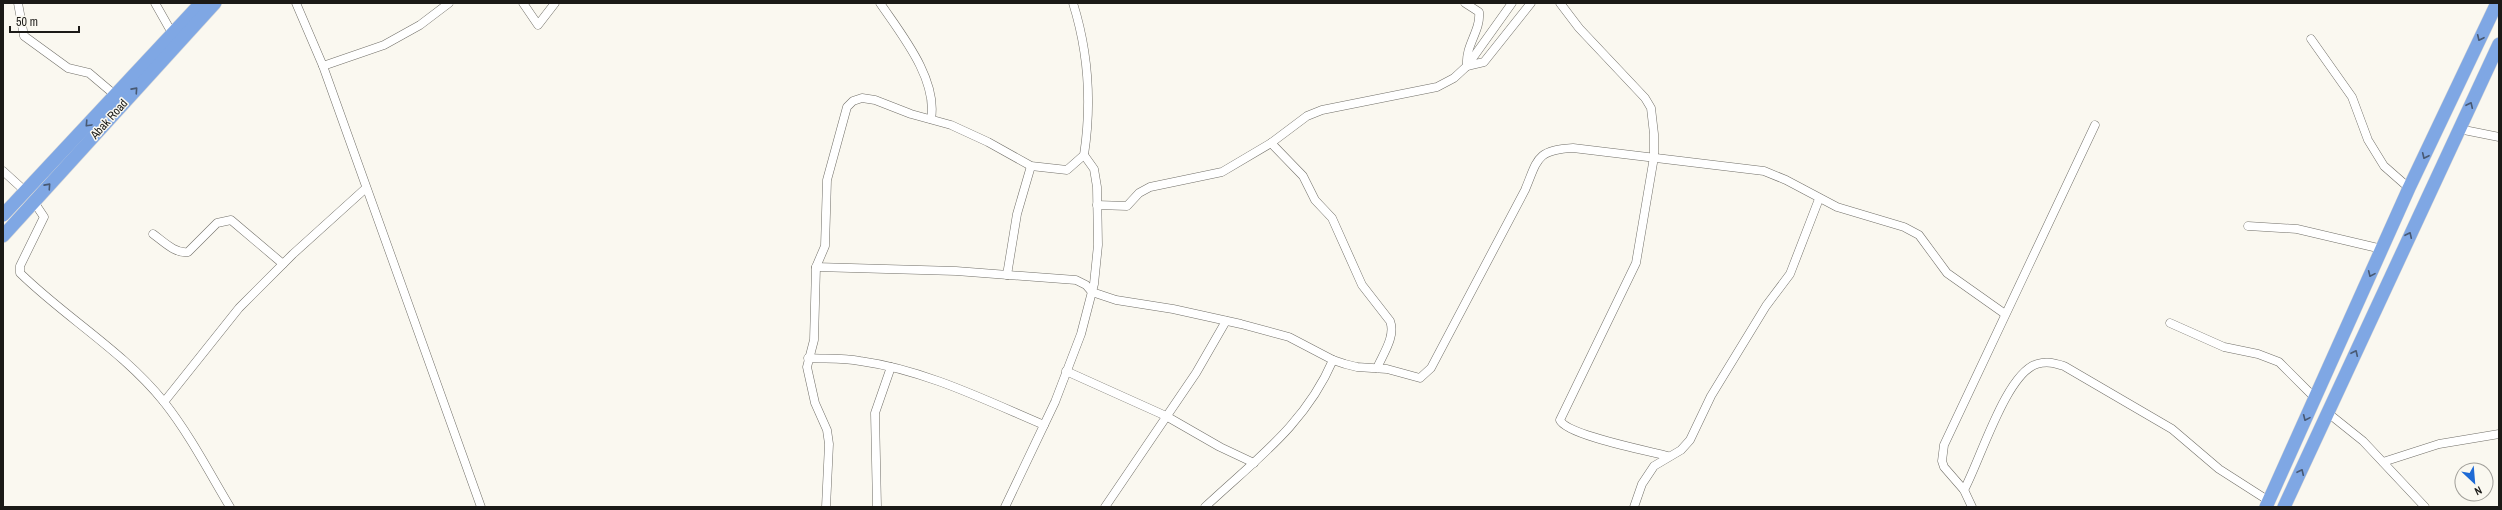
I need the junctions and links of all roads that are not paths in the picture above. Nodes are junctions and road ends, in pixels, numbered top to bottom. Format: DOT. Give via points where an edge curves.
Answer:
graph roads {
  1 [pos="18,3"];
  2 [pos="155,3"];
  3 [pos="200,3"];
  4 [pos="215,3"];
  5 [pos="296,3"];
  6 [pos="449,3"];
  7 [pos="523,3"];
  8 [pos="555,3"];
  9 [pos="880,3"];
  10 [pos="1073,3"];
  11 [pos="1465,3"];
  12 [pos="1512,3"];
  13 [pos="1531,3"];
  14 [pos="1560,3"];
  15 [pos="2497,3"];
  16 [pos="172,33"];
  17 [pos="2311,39"];
  18 [pos="2499,44"];
  19 [pos="323,66"];
  20 [pos="1467,66"];
  21 [pos="115,96"];
  22 [pos="931,119"];
  23 [pos="2095,125"];
  24 [pos="2459,130"];
  25 [pos="2499,137"];
  26 [pos="1271,143"];
  27 [pos="1084,155"];
  28 [pos="1654,157"];
  29 [pos="1031,166"];
  30 [pos="3,171"];
  31 [pos="366,188"];
  32 [pos="2409,188"];
  33 [pos="25,191"];
  34 [pos="1819,199"];
  35 [pos="34,202"];
  36 [pos="1097,205"];
  37 [pos="3,215"];
  38 [pos="2248,226"];
  39 [pos="153,234"];
  40 [pos="3,236"];
  41 [pos="2382,249"];
  42 [pos="283,264"];
  43 [pos="816,267"];
  44 [pos="1006,275"];
  45 [pos="1092,292"];
  46 [pos="2005,314"];
  47 [pos="1226,321"];
  48 [pos="2170,323"];
  49 [pos="808,358"];
  50 [pos="1332,360"];
  51 [pos="891,367"];
  52 [pos="1377,368"];
  53 [pos="1066,371"];
  54 [pos="2315,398"];
  55 [pos="164,402"];
  56 [pos="2328,412"];
  57 [pos="1166,416"];
  58 [pos="1044,425"];
  59 [pos="2499,434"];
  60 [pos="1668,456"];
  61 [pos="2383,462"];
  62 [pos="1254,463"];
  63 [pos="1964,490"];
  64 [pos="2267,504"];
  65 [pos="1008,506"];
  66 [pos="230,507"];
  67 [pos="481,507"];
  68 [pos="826,507"];
  69 [pos="877,507"];
  70 [pos="1105,507"];
  71 [pos="1205,507"];
  72 [pos="1634,507"];
  73 [pos="1972,507"];
  74 [pos="2284,507"];
  75 [pos="2425,507"];
  1 -- 21 [label="street" via="24,36 68,68 89,73"];
  2 -- 16 [label="street"];
  3 -- 16 [label="highway, Abak Road"];
  35 -- 4 [label="highway, Abak Road, one-way"];
  5 -- 19 [label="street"];
  6 -- 19 [label="street" via="420,25 384,45"];
  7 -- 8 [label="street" via="538,26"];
  9 -- 22 [label="street" via="912,49 931,99"];
  10 -- 27 [label="street" via="1083,36 1088,70 1087,136"];
  11 -- 20 [label="street" via="1479,12 1480,20 1468,50"];
  12 -- 20 [label="street"];
  13 -- 20 [label="street" via="1484,62"];
  14 -- 28 [label="street" via="1579,28 1645,98 1650,108 1654,134"];
  15 -- 32 [label="highway, one-way"];
  16 -- 21 [label="highway, Abak Road"];
  17 -- 32 [label="street" via="2352,97 2368,140 2384,166"];
  24 -- 18 [label="highway, one-way"];
  19 -- 31 [label="street"];
  20 -- 26 [label="street" via="1454,78 1437,87 1322,110 1307,116"];
  21 -- 33 [label="highway, Abak Road, one-way"];
  22 -- 29 [label="street" via="988,142"];
  22 -- 43 [label="street" via="862,98 853,101 847,107 827,180 825,246"];
  23 -- 46 [label="street"];
  24 -- 25 [label="street"];
  56 -- 24 [label="highway, one-way"];
  26 -- 36 [label="street" via="1222,172 1150,187 1139,193 1128,206"];
  26 -- 52 [label="street" via="1303,176 1315,200 1332,218 1362,285 1390,321 1392,334"];
  27 -- 29 [label="street" via="1067,170"];
  27 -- 36 [label="street" via="1094,169"];
  28 -- 34 [label="street" via="1764,171"];
  28 -- 52 [label="street" via="1573,148 1555,148 1544,152 1536,162 1525,190 1431,368 1420,378"];
  28 -- 60 [label="street" via="1636,263 1560,420 1564,426 1593,438"];
  29 -- 44 [label="street" via="1017,214"];
  30 -- 33 [label="street"];
  31 -- 42 [label="street"];
  31 -- 67 [label="street"];
  32 -- 41 [label="highway"];
  33 -- 37 [label="highway, Abak Road"];
  34 -- 46 [label="street" via="1837,208 1904,227 1919,235 1946,272"];
  34 -- 60 [label="street" via="1790,274 1766,306 1711,396 1690,440 1681,450"];
  35 -- 40 [label="highway, Abak Road"];
  35 -- 55 [label="street" via="44,217 20,266 20,273 131,367"];
  36 -- 45 [label="street" via="1097,270"];
  38 -- 41 [label="street" via="2297,230"];
  39 -- 42 [label="street" via="175,250 188,252 217,223 231,220"];
  41 -- 54 [label="highway, one-way"];
  42 -- 55 [label="street" via="239,308"];
  43 -- 44 [label="street"];
  43 -- 49 [label="street" via="814,340"];
  44 -- 45 [label="street" via="1076,280 1086,284"];
  45 -- 47 [label="street" via="1116,300"];
  45 -- 53 [label="street" via="1081,334"];
  46 -- 63 [label="street" via="1944,445 1944,467"];
  47 -- 50 [label="street" via="1289,337"];
  47 -- 57 [label="street" via="1196,373"];
  48 -- 54 [label="street" via="2224,347 2258,354 2279,362"];
  49 -- 51 [label="street" via="860,360"];
  49 -- 68 [label="street" via="808,380 830,444"];
  50 -- 52 [label="street" via="1357,367"];
  50 -- 62 [label="street" via="1323,384 1309,405 1277,443"];
  51 -- 58 [label="street" via="959,389"];
  51 -- 69 [label="street" via="875,413"];
  53 -- 57 [label="street"];
  53 -- 58 [label="street"];
  54 -- 64 [label="highway, one-way"];
  55 -- 66 [label="street" via="195,446"];
  56 -- 61 [label="street" via="2363,441"];
  74 -- 56 [label="highway, one-way"];
  57 -- 62 [label="street"];
  57 -- 70 [label="street"];
  58 -- 65 [label="street"];
  59 -- 61 [label="street" via="2439,444"];
  60 -- 72 [label="street" via="1647,474"];
  61 -- 75 [label="street"];
  62 -- 71 [label="street"];
  63 -- 64 [label="street" via="2011,388 2023,372 2036,364 2049,362 2064,366 2172,429 2219,469"];
  63 -- 73 [label="street"];
}
